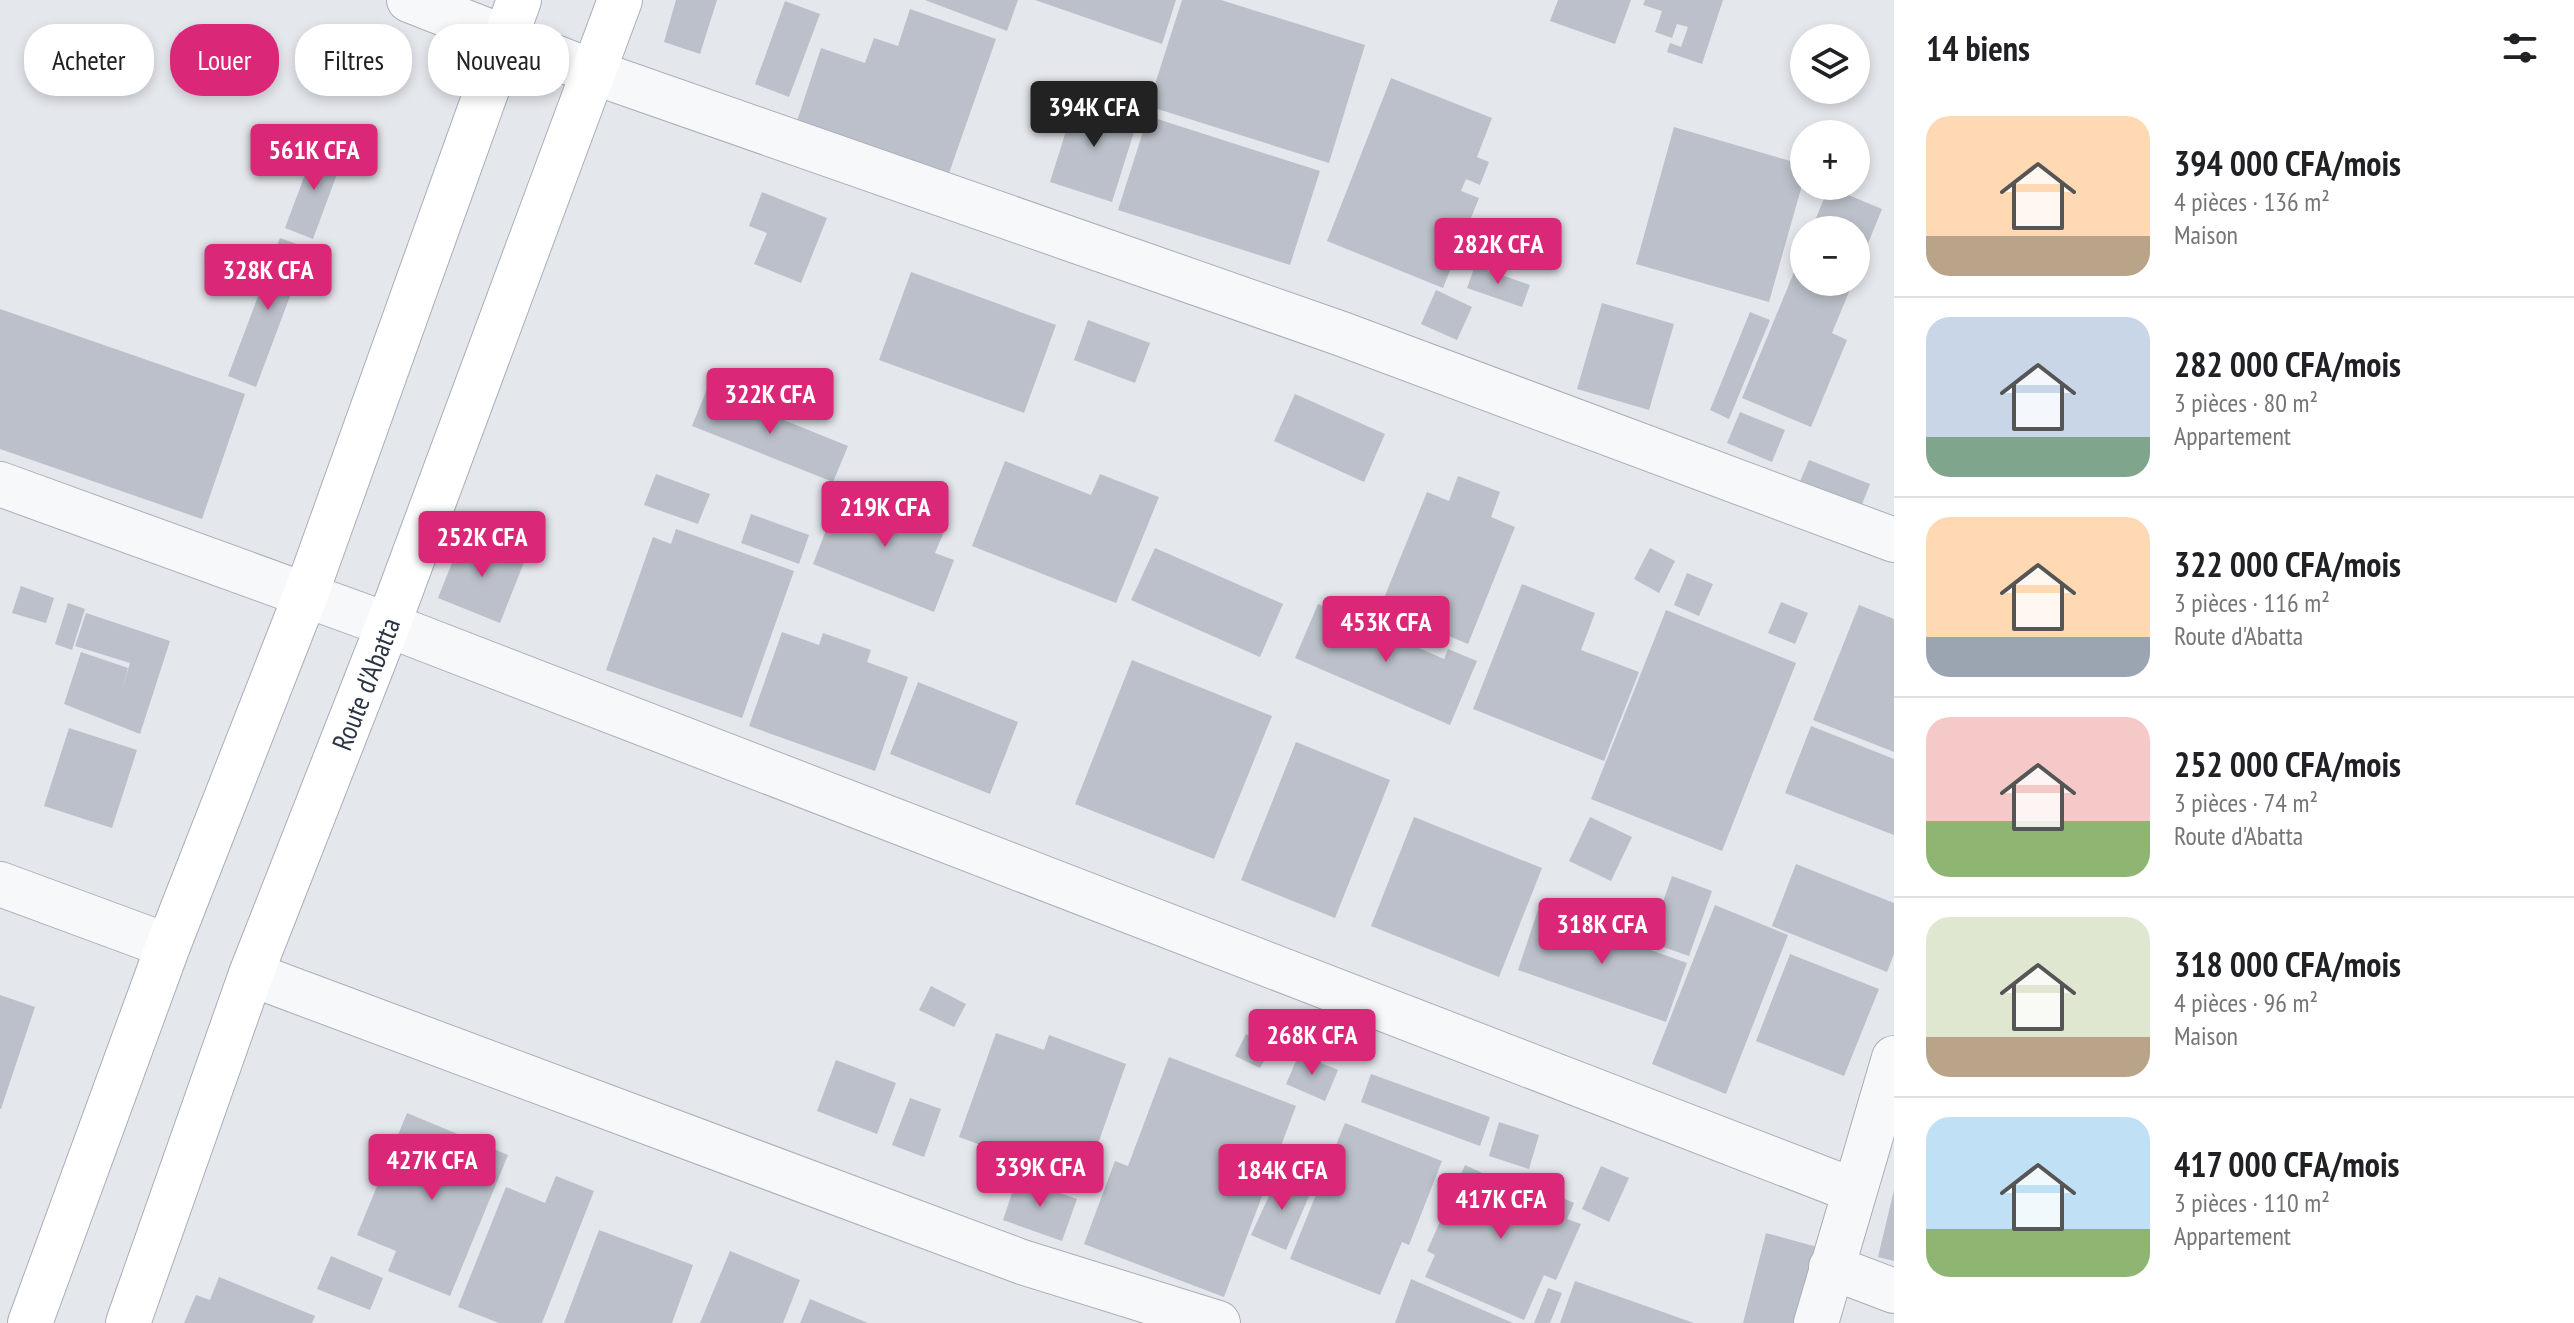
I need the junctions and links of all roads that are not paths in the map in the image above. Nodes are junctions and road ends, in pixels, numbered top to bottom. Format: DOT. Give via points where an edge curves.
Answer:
graph roads {
  1 [pos="409,0"];
  2 [pos="620,0"];
  3 [pos="512,18"];
  4 [pos="593,72"];
  5 [pos="0,484"];
  6 [pos="1894,540"];
  7 [pos="306,594"];
  8 [pos="388,625"];
  9 [pos="0,884"];
  10 [pos="168,946"];
  11 [pos="251,974"];
  12 [pos="1894,1058"];
  13 [pos="1855,1191"];
  14 [pos="1831,1267"];
  15 [pos="1894,1291"];
  16 [pos="30,1323"];
  17 [pos="128,1323"];
  18 [pos="1218,1323"];
  19 [pos="1816,1323"];
  1 -- 3 [label="street"];
  2 -- 4 [label="street, Route d'Abatta"];
  3 -- 4 [label="street"];
  3 -- 7 [label="street"];
  4 -- 6 [label="street" via="1342,334"];
  4 -- 8 [label="street, Route d'Abatta"];
  5 -- 7 [label="street"];
  7 -- 8 [label="street"];
  7 -- 10 [label="street"];
  8 -- 11 [label="street, Route d'Abatta"];
  8 -- 13 [label="street"];
  9 -- 10 [label="street"];
  10 -- 16 [label="street"];
  11 -- 17 [label="street, Route d'Abatta"];
  11 -- 18 [label="street" via="1022,1262"];
  12 -- 13 [label="street"];
  13 -- 14 [label="street"];
  14 -- 15 [label="street"];
  14 -- 19 [label="street"];
}
